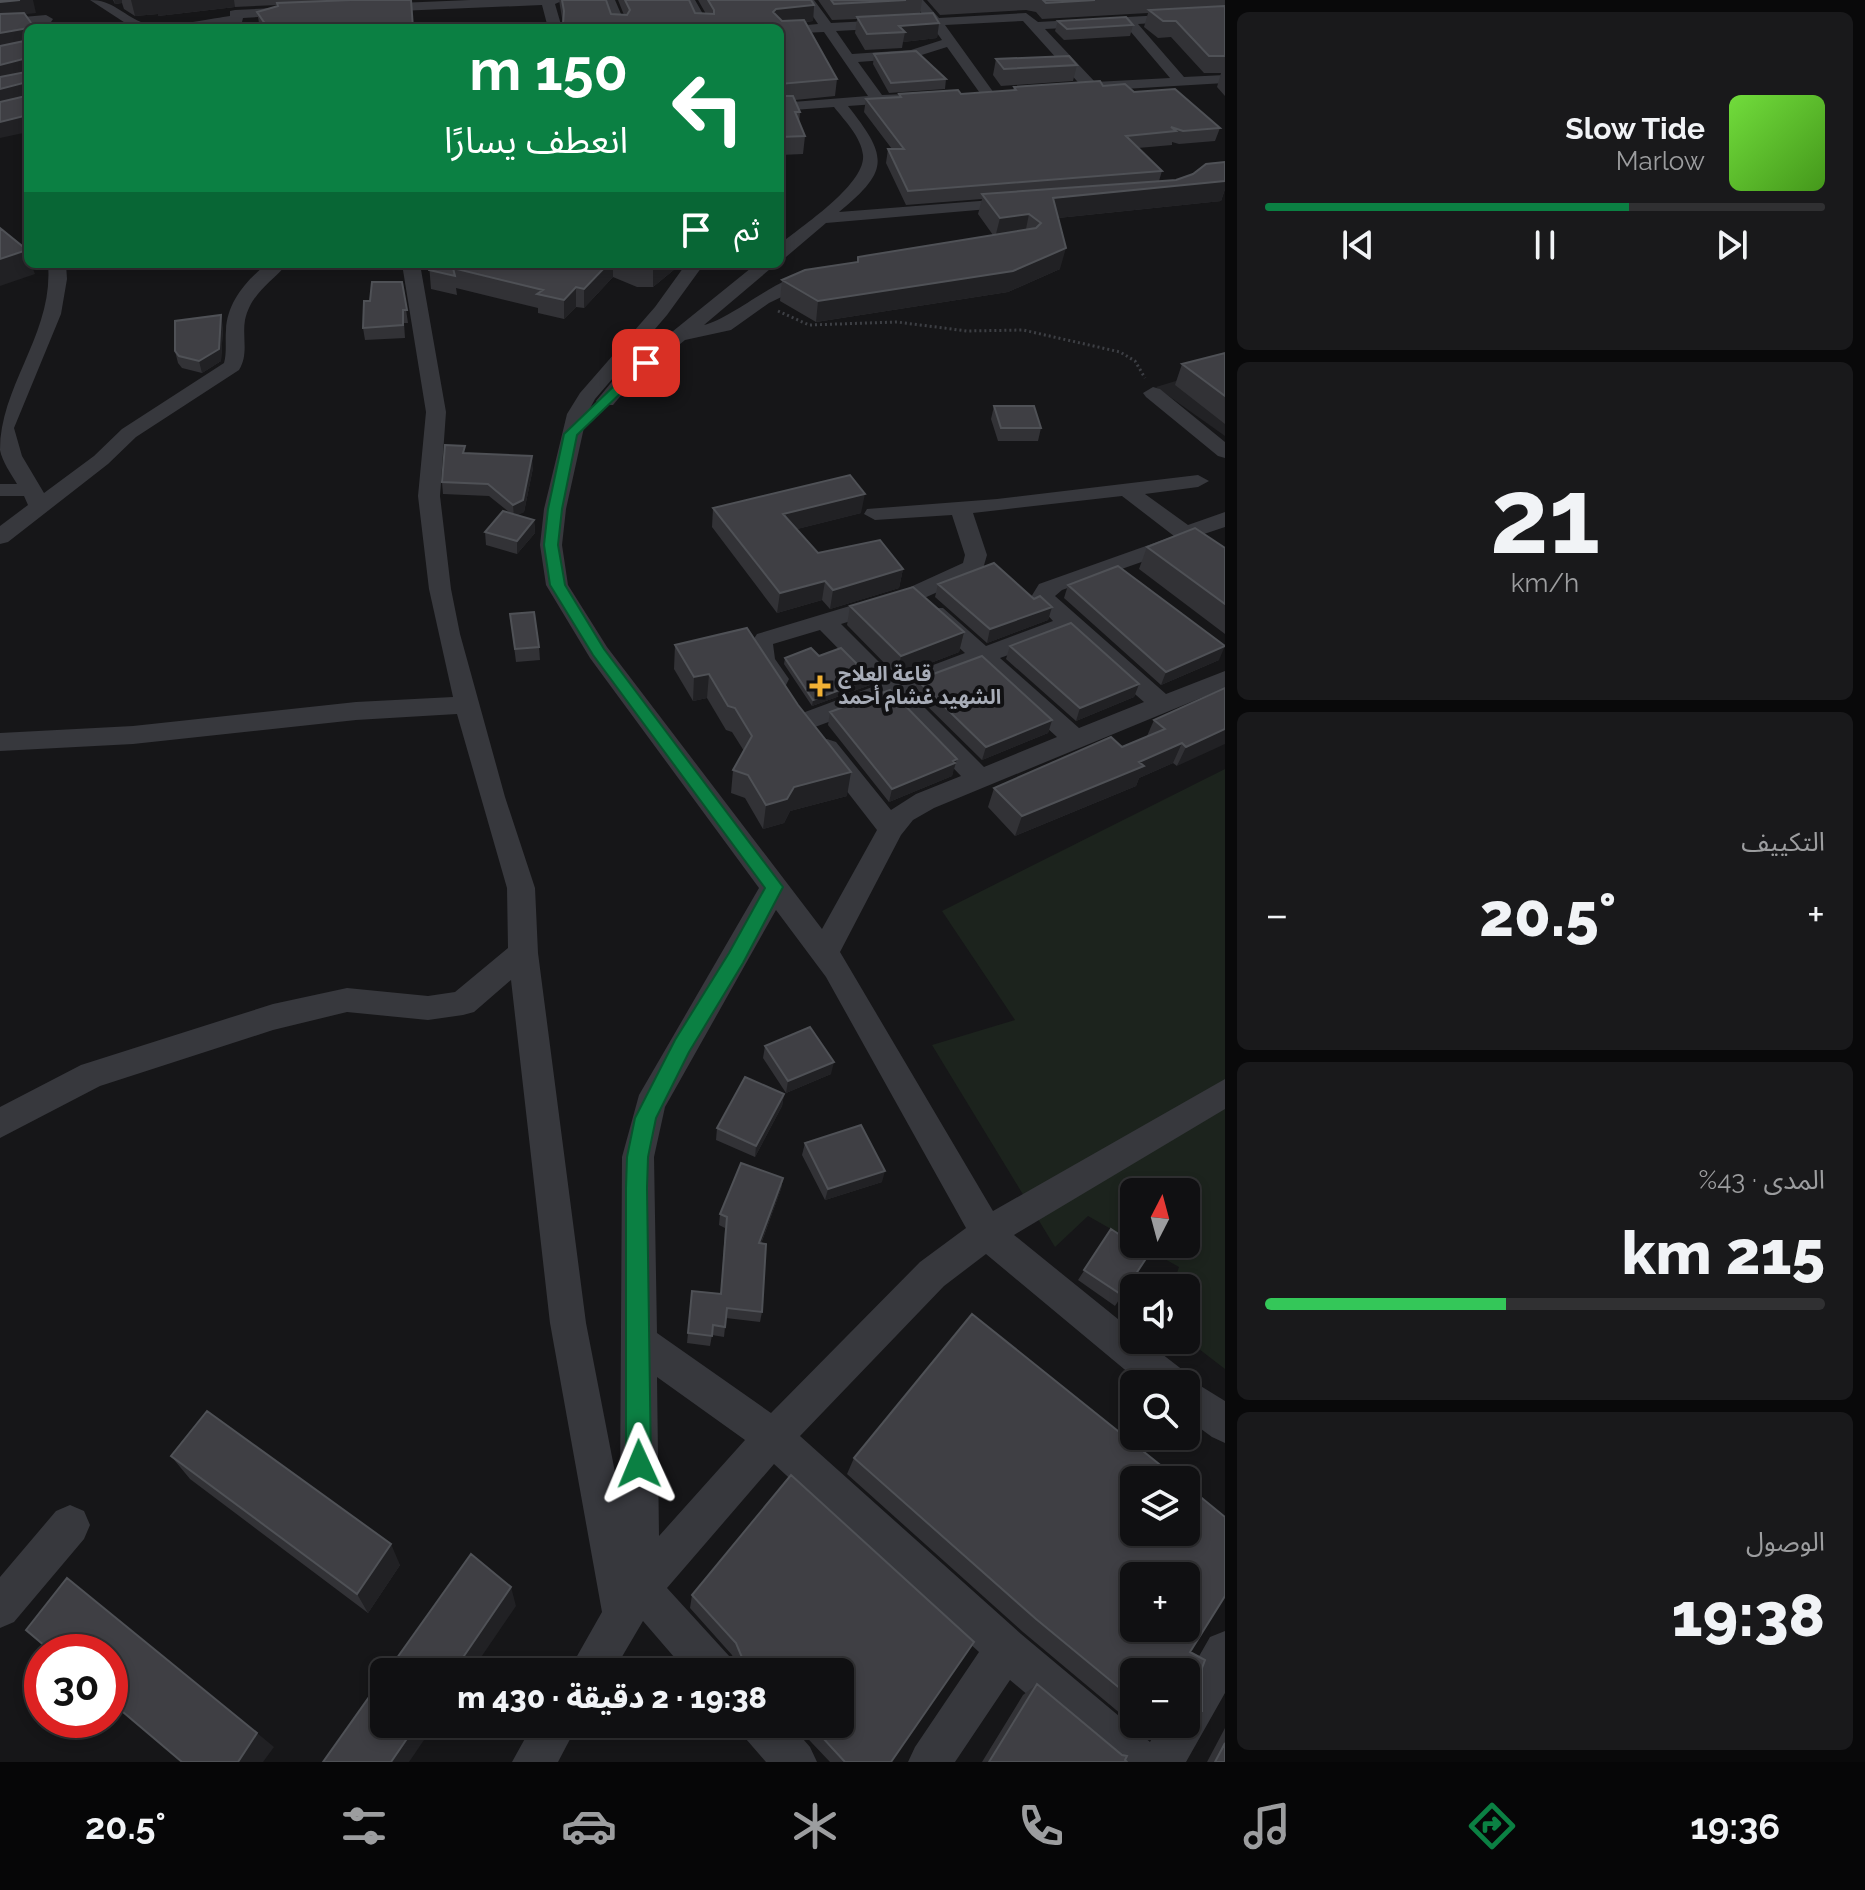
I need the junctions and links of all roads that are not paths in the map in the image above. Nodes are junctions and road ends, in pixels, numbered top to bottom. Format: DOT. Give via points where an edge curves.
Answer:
graph roads {
  1 [pos="96,0"];
  2 [pos="224,0"];
  3 [pos="547,0"];
  4 [pos="558,0"];
  5 [pos="609,0"];
  6 [pos="689,0"];
  7 [pos="794,0"];
  8 [pos="806,0"];
  9 [pos="916,0"];
  10 [pos="1011,0"];
  11 [pos="484,6"];
  12 [pos="359,8"];
  13 [pos="374,8"];
  14 [pos="312,11"];
  15 [pos="1189,18"];
  16 [pos="46,19"];
  17 [pos="238,20"];
  18 [pos="936,22"];
  19 [pos="1030,22"];
  20 [pos="1129,22"];
  21 [pos="136,24"];
  22 [pos="198,24"];
  23 [pos="554,24"];
  24 [pos="618,24"];
  25 [pos="702,24"];
  26 [pos="0,26"];
  27 [pos="820,28"];
  28 [pos="24,29"];
  29 [pos="784,30"];
  30 [pos="948,42"];
  31 [pos="849,58"];
  32 [pos="1225,79"];
  33 [pos="1181,82"];
  34 [pos="851,89"];
  35 [pos="987,93"];
  36 [pos="925,97"];
  37 [pos="878,100"];
  38 [pos="838,103"];
  39 [pos="784,107"];
  40 [pos="1043,202"];
  41 [pos="819,219"];
  42 [pos="784,250"];
  43 [pos="58,268"];
  44 [pos="272,268"];
  45 [pos="412,268"];
  46 [pos="692,268"];
  47 [pos="762,268"];
  48 [pos="831,273"];
  49 [pos="681,335"];
  50 [pos="1149,386"];
  51 [pos="571,434"];
  52 [pos="1225,452"];
  53 [pos="1198,481"];
  54 [pos="0,490"];
  55 [pos="1128,491"];
  56 [pos="36,498"];
  57 [pos="961,508"];
  58 [pos="875,514"];
  59 [pos="1225,519"];
  60 [pos="1187,536"];
  61 [pos="0,537"];
  62 [pos="1225,563"];
  63 [pos="1114,565"];
  64 [pos="1138,584"];
  65 [pos="914,594"];
  66 [pos="825,621"];
  67 [pos="1069,624"];
  68 [pos="982,656"];
  69 [pos="1225,679"];
  70 [pos="892,690"];
  71 [pos="468,705"];
  72 [pos="1163,705"];
  73 [pos="806,721"];
  74 [pos="1077,741"];
  75 [pos="0,742"];
  76 [pos="979,778"];
  77 [pos="891,829"];
  78 [pos="774,887"];
  79 [pos="523,953"];
  80 [pos="824,953"];
  81 [pos="1225,1093"];
  82 [pos="0,1124"];
  83 [pos="987,1233"];
  84 [pos="637,1341"];
  85 [pos="1153,1370"];
  86 [pos="1200,1405"];
  87 [pos="1225,1424"];
  88 [pos="773,1437"];
  89 [pos="70,1525"];
  90 [pos="632,1602"];
  91 [pos="0,1608"];
  92 [pos="1006,1649"];
  93 [pos="1225,1652"];
  94 [pos="598,1658"];
  95 [pos="698,1658"];
  96 [pos="1200,1696"];
  97 [pos="549,1738"];
  98 [pos="774,1738"];
  99 [pos="1176,1738"];
  100 [pos="534,1762"];
  101 [pos="795,1762"];
  102 [pos="930,1762"];
  103 [pos="1140,1762"];
  104 [pos="1162,1762"];
  1 -- 21 [label="street"];
  2 -- 17 [label="street"];
  3 -- 4 [label="street"];
  3 -- 11 [label="street"];
  3 -- 23 [label="street"];
  5 -- 24 [label="street"];
  6 -- 25 [label="street"];
  7 -- 8 [label="street"];
  7 -- 27 [label="street"];
  8 -- 27 [label="street"];
  9 -- 18 [label="street"];
  10 -- 19 [label="street"];
  11 -- 13 [label="street"];
  12 -- 13 [label="street"];
  14 -- 17 [label="street"];
  15 -- 20 [label="street"];
  16 -- 26 [label="street"];
  17 -- 22 [label="street"];
  18 -- 19 [label="street"];
  18 -- 27 [label="street"];
  18 -- 30 [label="street"];
  19 -- 20 [label="street"];
  19 -- 33 [label="street" via="1084,87"];
  20 -- 33 [label="street"];
  26 -- 28 [label="street"];
  27 -- 29 [label="street"];
  27 -- 31 [label="street"];
  27 -- 34 [label="street"];
  30 -- 31 [label="street" via="912,54"];
  30 -- 35 [label="street"];
  31 -- 37 [label="street"];
  32 -- 33 [label="street"];
  34 -- 37 [label="street"];
  34 -- 38 [label="street"];
  36 -- 37 [label="street"];
  38 -- 39 [label="street"];
  38 -- 41 [label="street" via="866,139 870,164 861,185"];
  40 -- 41 [label="street"];
  41 -- 42 [label="street"];
  43 -- 56 [label="street" via="55,300 39,349 4,429 8,448"];
  44 -- 56 [label="street" via="245,297 235,323 232,366"];
  45 -- 71 [label="street" via="436,412 429,496 440,589"];
  46 -- 51 [label="street" via="587,397"];
  47 -- 49 [label="street"];
  48 -- 49 [label="street" via="763,299 724,326"];
  49 -- 51 [label="street" via="622,382"];
  50 -- 52 [label="street"];
  51 -- 78 [label="street" via="551,545 557,585 598,652"];
  53 -- 55 [label="street"];
  54 -- 56 [label="street"];
  55 -- 57 [label="street"];
  55 -- 60 [label="street"];
  56 -- 61 [label="street"];
  57 -- 58 [label="street"];
  57 -- 65 [label="street" via="976,564"];
  59 -- 60 [label="street"];
  60 -- 62 [label="street"];
  60 -- 63 [label="street"];
  63 -- 64 [label="street"];
  63 -- 67 [label="street" via="1047,589 1045,601"];
  65 -- 66 [label="street"];
  65 -- 68 [label="street"];
  66 -- 70 [label="street"];
  66 -- 73 [label="street" via="765,639 758,649"];
  67 -- 68 [label="street"];
  67 -- 72 [label="street"];
  68 -- 70 [label="street"];
  68 -- 74 [label="street"];
  69 -- 72 [label="street"];
  70 -- 73 [label="street"];
  70 -- 76 [label="street"];
  71 -- 75 [label="street"];
  71 -- 79 [label="street" via="521,888"];
  72 -- 74 [label="street"];
  73 -- 77 [label="street"];
  74 -- 76 [label="street"];
  76 -- 77 [label="street" via="911,809"];
  77 -- 80 [label="street"];
  78 -- 80 [label="street"];
  78 -- 84 [label="street" via="646,1118 637,1172"];
  79 -- 82 [label="street" via="463,1003 428,1008 347,1000 273,1017 92,1075"];
  79 -- 90 [label="street" via="568,1323"];
  80 -- 83 [label="street"];
  81 -- 83 [label="street"];
  83 -- 85 [label="street"];
  83 -- 88 [label="street" via="932,1274"];
  84 -- 88 [label="street"];
  84 -- 90 [label="street"];
  86 -- 87 [label="street"];
  88 -- 90 [label="street"];
  88 -- 92 [label="street"];
  89 -- 91 [label="street"];
  90 -- 94 [label="street"];
  90 -- 95 [label="street"];
  92 -- 102 [label="street"];
  92 -- 103 [label="street"];
  93 -- 96 [label="street"];
  97 -- 100 [label="street"];
  98 -- 101 [label="street"];
  99 -- 104 [label="street"];
}
